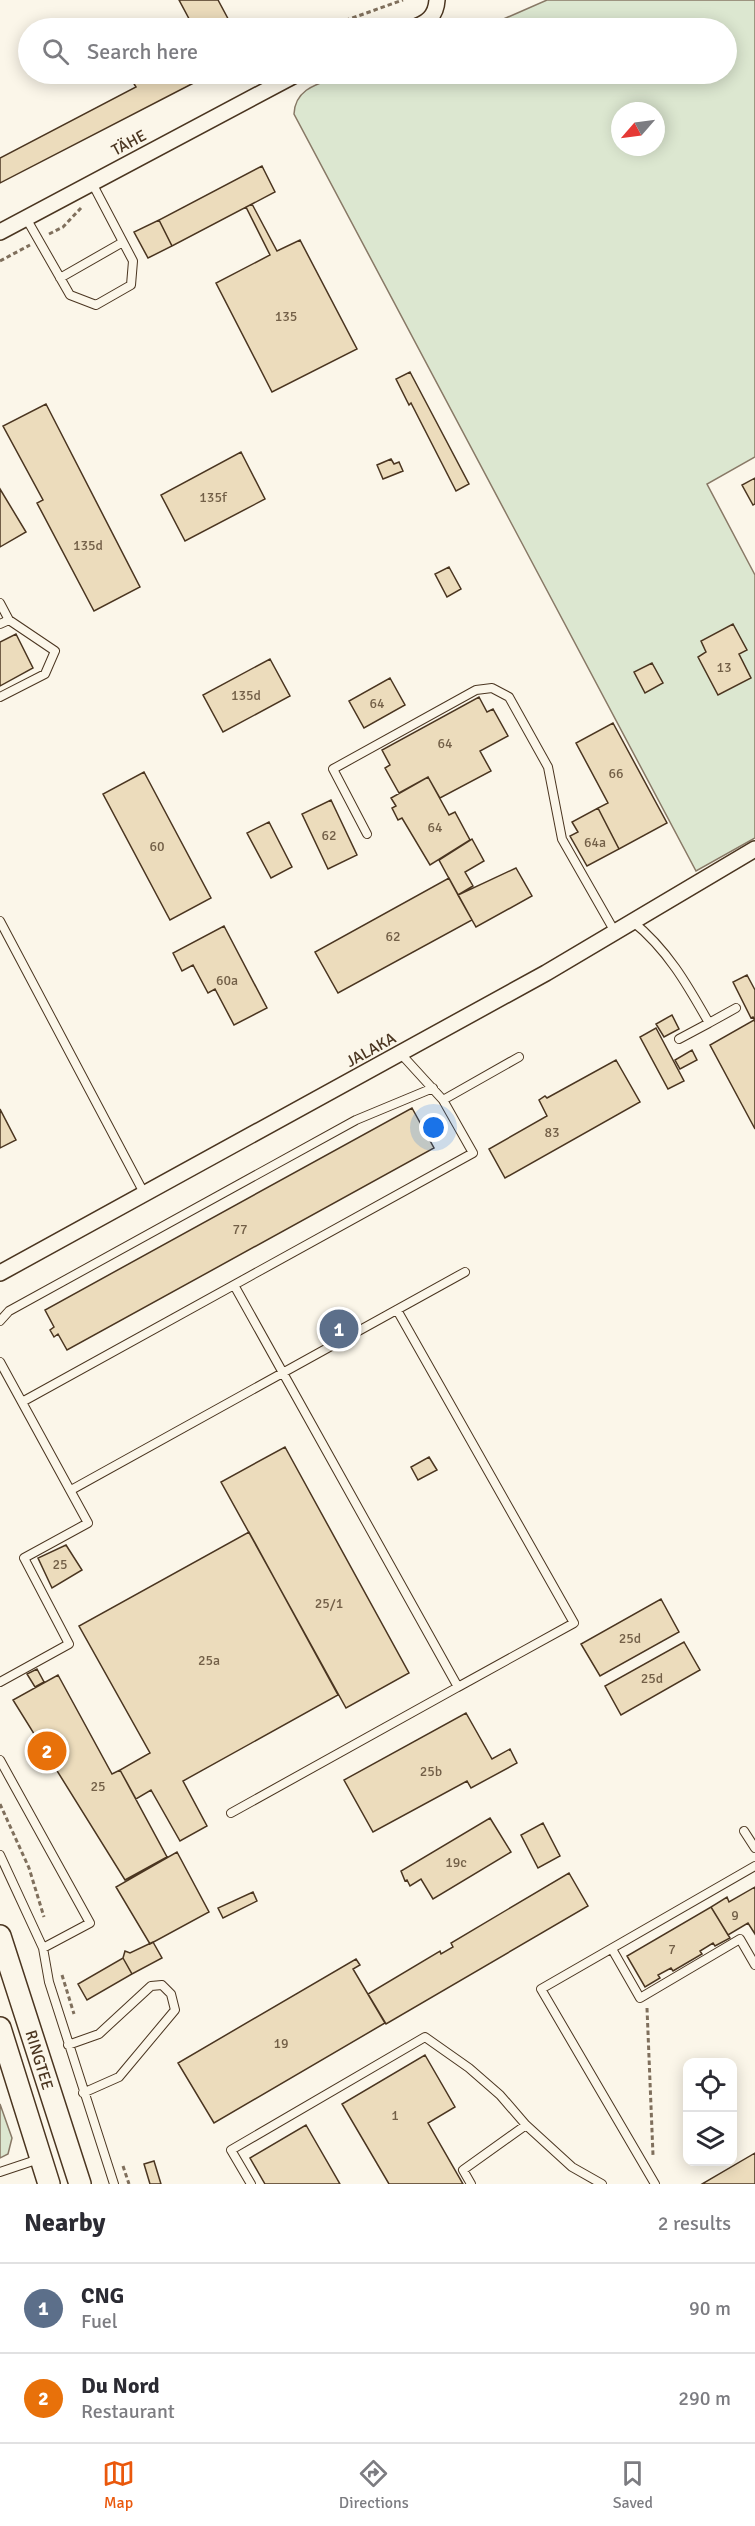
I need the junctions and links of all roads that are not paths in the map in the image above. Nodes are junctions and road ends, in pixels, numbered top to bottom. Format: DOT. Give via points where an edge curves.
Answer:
graph roads {
  1 [pos="437,0"];
  2 [pos="432,18"];
  3 [pos="279,84"];
  4 [pos="92,183"];
  5 [pos="26,218"];
  6 [pos="0,231"];
  7 [pos="123,242"];
  8 [pos="60,278"];
  9 [pos="0,603"];
  10 [pos="9,620"];
  11 [pos="0,624"];
  12 [pos="0,697"];
  13 [pos="367,834"];
  14 [pos="755,849"];
  15 [pos="0,921"];
  16 [pos="632,921"];
  17 [pos="615,932"];
  18 [pos="736,1008"];
  19 [pos="709,1023"];
  20 [pos="679,1039"];
  21 [pos="401,1054"];
  22 [pos="519,1058"];
  23 [pos="433,1088"];
  24 [pos="443,1100"];
  25 [pos="144,1193"];
  26 [pos="465,1272"];
  27 [pos="0,1273"];
  28 [pos="234,1285"];
  29 [pos="397,1310"];
  30 [pos="0,1321"];
  31 [pos="0,1362"];
  32 [pos="283,1373"];
  33 [pos="22,1402"];
  34 [pos="70,1491"];
  35 [pos="0,1682"];
  36 [pos="458,1687"];
  37 [pos="0,1760"];
  38 [pos="231,1813"];
  39 [pos="744,1831"];
  40 [pos="755,1848"];
  41 [pos="0,1855"];
  42 [pos="755,1866"];
  43 [pos="0,1936"];
  44 [pos="44,1948"];
  45 [pos="612,1949"];
  46 [pos="755,1965"];
  47 [pos="0,2028"];
  48 [pos="68,2045"];
  49 [pos="83,2093"];
  50 [pos="526,2125"];
  51 [pos="40,2158"];
  52 [pos="0,2172"];
  53 [pos="654,2182"];
  54 [pos="49,2184"];
  55 [pos="80,2184"];
  56 [pos="114,2184"];
  57 [pos="251,2184"];
  58 [pos="471,2184"];
  59 [pos="602,2184"];
  1 -- 2 [label="street"];
  3 -- 4 [label="street, TÄHE"];
  4 -- 5 [label="street, TÄHE"];
  4 -- 7 [label="lane"];
  5 -- 6 [label="street, TÄHE"];
  5 -- 8 [label="lane"];
  7 -- 8 [label="lane"];
  7 -- 8 [label="lane" via="133,261 130,285 96,304 70,295"];
  9 -- 10 [label="lane"];
  10 -- 11 [label="lane"];
  10 -- 12 [label="lane" via="55,651 45,674"];
  13 -- 17 [label="lane" via="333,769 476,690 492,688 509,697 548,767 562,839"];
  14 -- 16 [label="street, JALAKA"];
  15 -- 25 [label="lane"];
  16 -- 17 [label="street, JALAKA"];
  16 -- 19 [label="lane" via="668,956"];
  17 -- 21 [label="street, JALAKA"];
  18 -- 19 [label="lane"];
  19 -- 20 [label="lane"];
  21 -- 23 [label="lane"];
  21 -- 25 [label="street, JALAKA"];
  22 -- 24 [label="lane"];
  23 -- 24 [label="lane"];
  23 -- 30 [label="lane" via="356,1120 9,1311"];
  24 -- 28 [label="lane" via="473,1153"];
  25 -- 27 [label="street, JALAKA"];
  26 -- 29 [label="lane"];
  28 -- 32 [label="lane"];
  28 -- 33 [label="lane"];
  29 -- 32 [label="lane"];
  29 -- 36 [label="lane" via="574,1623"];
  31 -- 33 [label="lane"];
  32 -- 34 [label="lane"];
  32 -- 36 [label="lane"];
  33 -- 34 [label="lane"];
  34 -- 35 [label="lane" via="88,1523 24,1558 69,1644"];
  36 -- 38 [label="lane"];
  37 -- 44 [label="lane" via="90,1923"];
  39 -- 40 [label="lane"];
  41 -- 44 [label="lane"];
  42 -- 45 [label="lane"];
  43 -- 55 [label="main road, RINGTEE"];
  44 -- 48 [label="lane" via="48,1982"];
  45 -- 46 [label="lane" via="640,1998 740,1940"];
  45 -- 53 [label="lane" via="541,1989"];
  47 -- 51 [label="main road, RINGTEE"];
  48 -- 49 [label="lane"];
  48 -- 49 [label="lane" via="99,2034 152,1986 162,1985 171,1994 175,2010 119,2078"];
  49 -- 56 [label="lane"];
  50 -- 57 [label="lane" via="500,2095 425,2037 231,2150"];
  50 -- 58 [label="lane" via="463,2170"];
  50 -- 59 [label="lane" via="572,2168"];
  51 -- 52 [label="lane"];
  51 -- 54 [label="main road, RINGTEE"];
}
